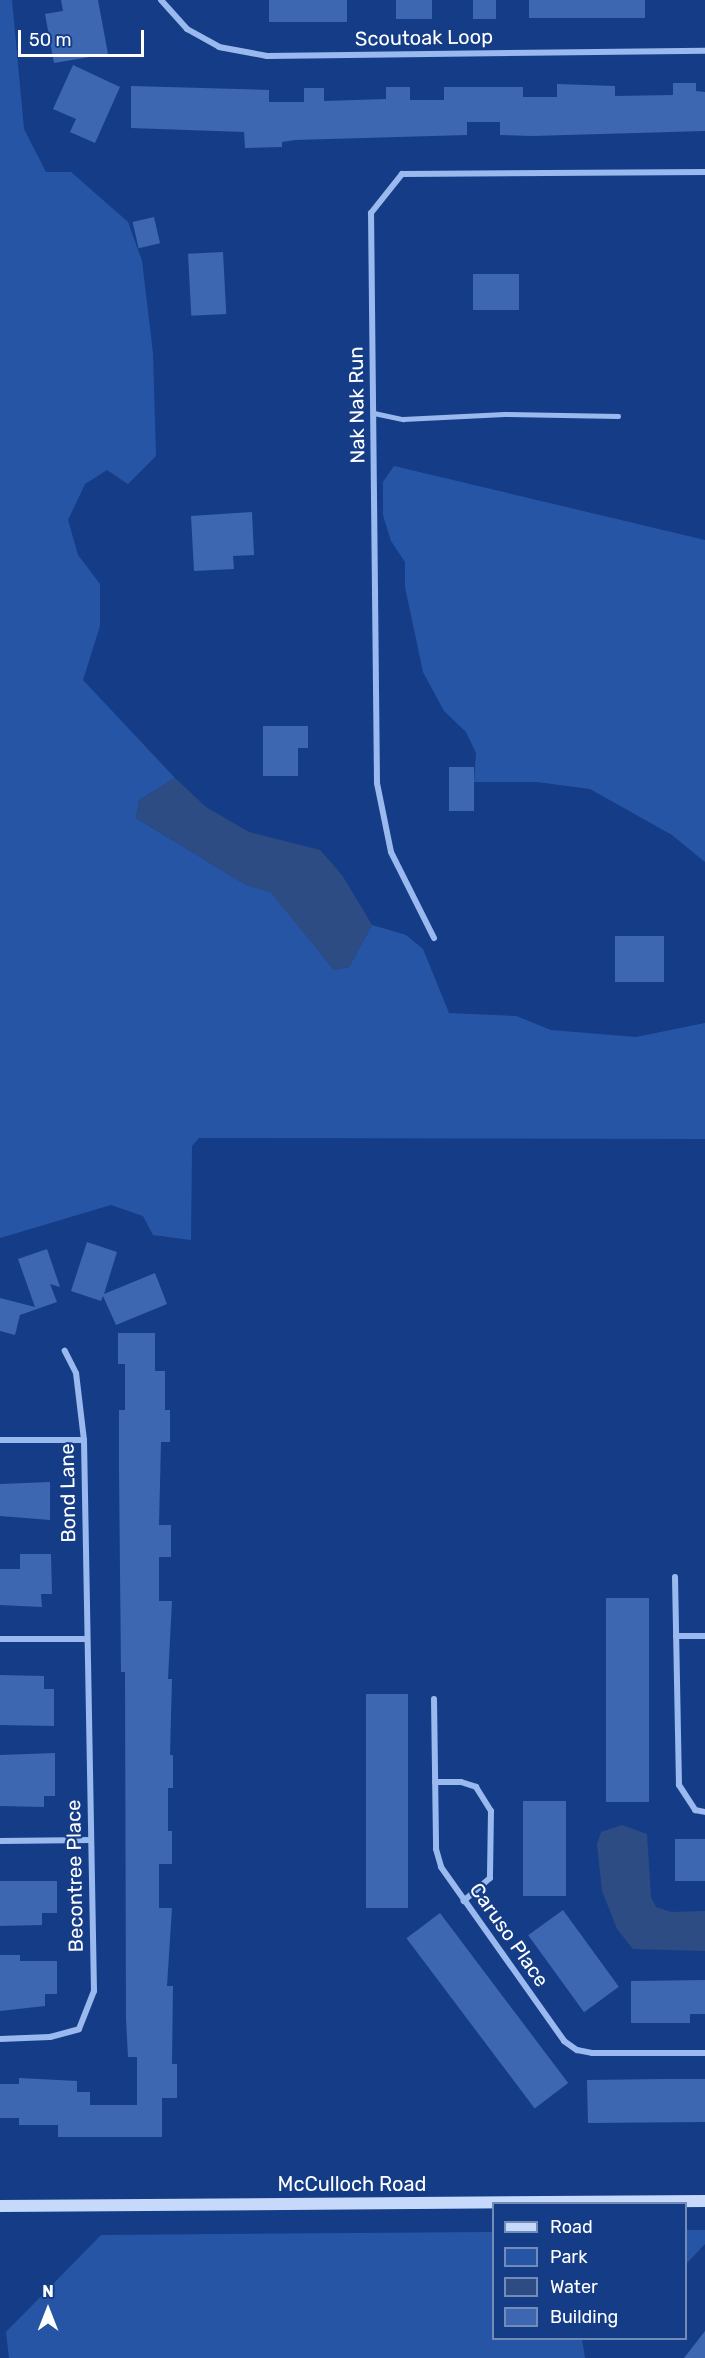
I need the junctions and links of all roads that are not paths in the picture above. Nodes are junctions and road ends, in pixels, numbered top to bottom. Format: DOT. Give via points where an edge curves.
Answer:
graph roads {
  1 [pos="161,0"];
  2 [pos="705,51"];
  3 [pos="705,172"];
  4 [pos="374,413"];
  5 [pos="618,416"];
  6 [pos="434,938"];
  7 [pos="65,1351"];
  8 [pos="0,1440"];
  9 [pos="84,1440"];
  10 [pos="675,1577"];
  11 [pos="676,1636"];
  12 [pos="705,1636"];
  13 [pos="0,1639"];
  14 [pos="85,1639"];
  15 [pos="434,1699"];
  16 [pos="435,1782"];
  17 [pos="705,1812"];
  18 [pos="91,1840"];
  19 [pos="0,1841"];
  20 [pos="464,1901"];
  21 [pos="0,2039"];
  22 [pos="705,2053"];
  23 [pos="705,2201"];
  24 [pos="564,2202"];
  25 [pos="492,2203"];
  26 [pos="0,2206"];
  1 -- 2 [label="street, Scoutoak Loop" via="187,29 219,47 267,56"];
  3 -- 4 [label="street, Nak Nak Run" via="402,174 371,213"];
  4 -- 5 [label="lane" via="403,419 504,414"];
  4 -- 6 [label="street, Nak Nak Run" via="377,783 391,852"];
  7 -- 9 [label="street, Bond Lane" via="76,1373"];
  8 -- 9 [label="street"];
  9 -- 14 [label="street, Bond Lane"];
  10 -- 11 [label="street"];
  11 -- 12 [label="street"];
  11 -- 17 [label="street" via="679,1785 695,1810"];
  13 -- 14 [label="street"];
  14 -- 18 [label="street, Becontree Place"];
  15 -- 16 [label="street, Caruso Place"];
  16 -- 20 [label="street, Caruso Place" via="436,1849 441,1867"];
  16 -- 20 [label="street" via="461,1782 476,1787 491,1812 490,1878"];
  18 -- 19 [label="street"];
  18 -- 21 [label="street, Becontree Place" via="94,1991 79,2029 50,2037"];
  20 -- 22 [label="street, Caruso Place" via="564,2041 577,2050"];
  23 -- 24 [label="main road, McCulloch Road"];
  25 -- 26 [label="main road, McCulloch Road"];
}
